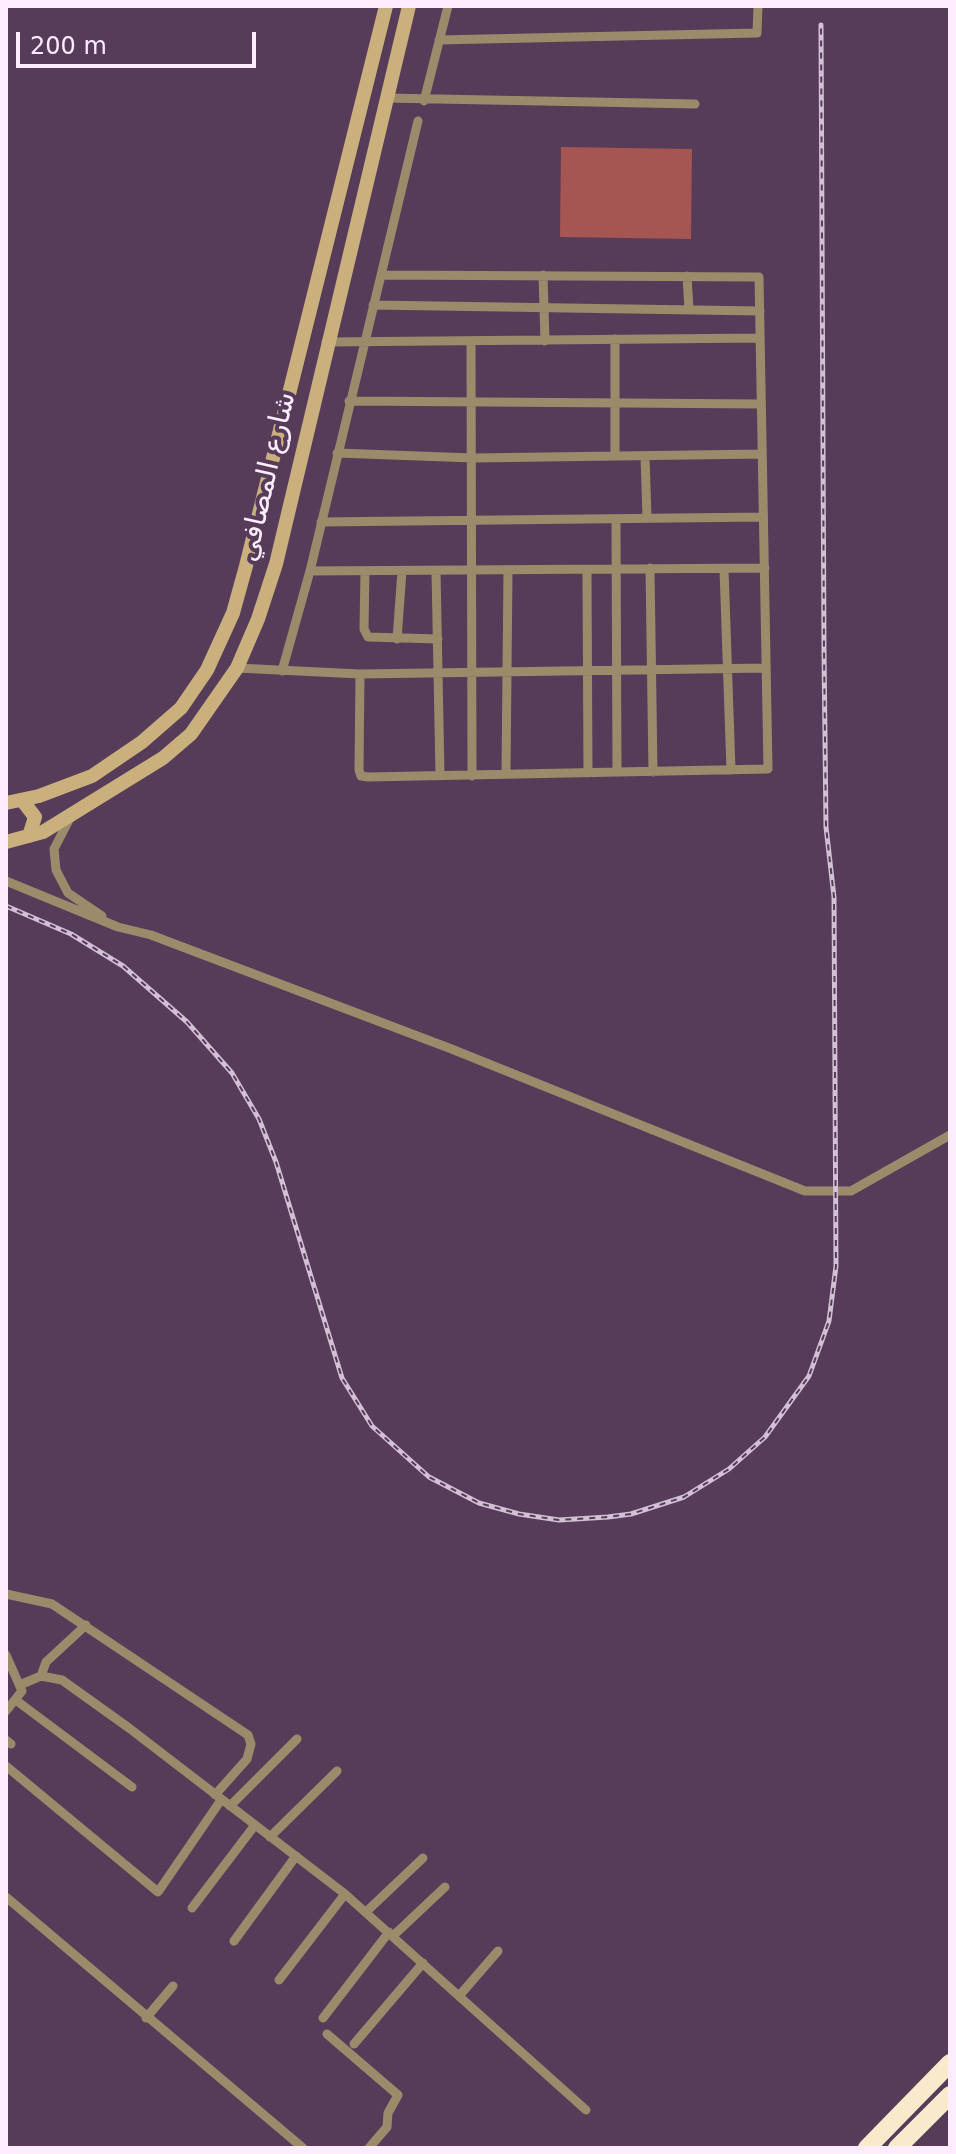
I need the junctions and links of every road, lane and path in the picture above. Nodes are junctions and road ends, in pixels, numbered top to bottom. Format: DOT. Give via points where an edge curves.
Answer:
graph roads {
  1 [pos="386,6"];
  2 [pos="409,6"];
  3 [pos="448,6"];
  4 [pos="758,6"];
  5 [pos="439,40"];
  6 [pos="371,65"];
  7 [pos="392,71"];
  8 [pos="366,82"];
  9 [pos="387,93"];
  10 [pos="424,101"];
  11 [pos="695,104"];
  12 [pos="418,121"];
  13 [pos="381,275"];
  14 [pos="543,275"];
  15 [pos="687,276"];
  16 [pos="373,305"];
  17 [pos="543,308"];
  18 [pos="689,310"];
  19 [pos="760,311"];
  20 [pos="308,319"];
  21 [pos="760,338"];
  22 [pos="615,339"];
  23 [pos="327,340"];
  24 [pos="471,341"];
  25 [pos="545,341"];
  26 [pos="303,343"];
  27 [pos="363,345"];
  28 [pos="349,401"];
  29 [pos="471,402"];
  30 [pos="616,403"];
  31 [pos="761,404"];
  32 [pos="337,453"];
  33 [pos="762,454"];
  34 [pos="615,456"];
  35 [pos="645,456"];
  36 [pos="473,458"];
  37 [pos="763,517"];
  38 [pos="647,518"];
  39 [pos="471,521"];
  40 [pos="616,521"];
  41 [pos="321,522"];
  42 [pos="650,568"];
  43 [pos="765,568"];
  44 [pos="617,569"];
  45 [pos="724,569"];
  46 [pos="508,570"];
  47 [pos="310,571"];
  48 [pos="365,571"];
  49 [pos="402,571"];
  50 [pos="436,571"];
  51 [pos="472,571"];
  52 [pos="587,571"];
  53 [pos="397,639"];
  54 [pos="438,639"];
  55 [pos="244,651"];
  56 [pos="212,658"];
  57 [pos="237,668"];
  58 [pos="766,668"];
  59 [pos="727,670"];
  60 [pos="282,671"];
  61 [pos="589,671"];
  62 [pos="651,671"];
  63 [pos="507,672"];
  64 [pos="617,672"];
  65 [pos="472,673"];
  66 [pos="360,674"];
  67 [pos="439,674"];
  68 [pos="175,713"];
  69 [pos="191,734"];
  70 [pos="731,770"];
  71 [pos="617,772"];
  72 [pos="653,772"];
  73 [pos="588,773"];
  74 [pos="506,774"];
  75 [pos="440,775"];
  76 [pos="472,776"];
  77 [pos="22,800"];
  78 [pos="6,803"];
  79 [pos="76,811"];
  80 [pos="29,836"];
  81 [pos="6,842"];
  82 [pos="6,881"];
  83 [pos="118,927"];
  84 [pos="950,1135"];
  85 [pos="6,1594"];
  86 [pos="86,1625"];
  87 [pos="6,1655"];
  88 [pos="41,1676"];
  89 [pos="22,1684"];
  90 [pos="17,1701"];
  91 [pos="6,1711"];
  92 [pos="297,1739"];
  93 [pos="6,1766"];
  94 [pos="337,1771"];
  95 [pos="132,1787"];
  96 [pos="222,1800"];
  97 [pos="255,1825"];
  98 [pos="270,1837"];
  99 [pos="296,1856"];
  100 [pos="423,1858"];
  101 [pos="445,1887"];
  102 [pos="345,1894"];
  103 [pos="6,1897"];
  104 [pos="192,1908"];
  105 [pos="366,1912"];
  106 [pos="391,1934"];
  107 [pos="234,1941"];
  108 [pos="498,1951"];
  109 [pos="423,1963"];
  110 [pos="279,1980"];
  111 [pos="173,1986"];
  112 [pos="459,1996"];
  113 [pos="146,2018"];
  114 [pos="323,2018"];
  115 [pos="327,2034"];
  116 [pos="354,2044"];
  117 [pos="950,2063"];
  118 [pos="950,2095"];
  119 [pos="586,2110"];
  120 [pos="303,2148"];
  121 [pos="369,2148"];
  122 [pos="867,2148"];
  123 [pos="897,2148"];
  1 -- 6 [label="main road, شارع المصافي"];
  2 -- 7 [label="main road, شارع المصافي"];
  3 -- 5 [label="street"];
  4 -- 5 [label="street" via="757,33"];
  5 -- 10 [label="street"];
  6 -- 7 [label="main road" via="380,72"];
  6 -- 8 [label="main road, شارع المصافي"];
  7 -- 9 [label="main road, شارع المصافي"];
  8 -- 9 [label="main road" via="379,81"];
  8 -- 20 [label="main road, شارع المصافي"];
  9 -- 10 [label="street"];
  9 -- 23 [label="main road, شارع المصافي"];
  10 -- 11 [label="street"];
  12 -- 13 [label="street"];
  13 -- 14 [label="street"];
  13 -- 16 [label="street"];
  14 -- 15 [label="street"];
  14 -- 17 [label="street"];
  15 -- 18 [label="street"];
  15 -- 19 [label="street" via="759,277"];
  16 -- 17 [label="street"];
  16 -- 27 [label="street"];
  17 -- 18 [label="street"];
  17 -- 25 [label="street"];
  18 -- 19 [label="street"];
  19 -- 21 [label="street"];
  20 -- 23 [label="main road"];
  20 -- 26 [label="main road, شارع المصافي"];
  21 -- 22 [label="street"];
  21 -- 31 [label="street"];
  22 -- 25 [label="street"];
  22 -- 30 [label="street"];
  23 -- 26 [label="main road"];
  23 -- 27 [label="street"];
  23 -- 55 [label="main road, شارع المصافي" via="276,564"];
  24 -- 25 [label="street"];
  24 -- 27 [label="street"];
  24 -- 29 [label="street"];
  26 -- 56 [label="main road, شارع المصافي" via="233,613"];
  27 -- 28 [label="street"];
  28 -- 29 [label="street"];
  28 -- 32 [label="street"];
  29 -- 30 [label="street"];
  29 -- 36 [label="street"];
  30 -- 31 [label="street"];
  30 -- 34 [label="street"];
  31 -- 33 [label="street"];
  32 -- 36 [label="street"];
  32 -- 41 [label="street"];
  33 -- 35 [label="street"];
  33 -- 37 [label="street"];
  34 -- 35 [label="street"];
  34 -- 36 [label="street"];
  35 -- 38 [label="street"];
  36 -- 39 [label="street"];
  37 -- 38 [label="street"];
  37 -- 43 [label="street"];
  38 -- 40 [label="street"];
  39 -- 40 [label="street"];
  39 -- 41 [label="street"];
  39 -- 51 [label="street"];
  40 -- 44 [label="street"];
  41 -- 47 [label="street"];
  42 -- 44 [label="street"];
  42 -- 45 [label="street"];
  42 -- 62 [label="street"];
  43 -- 45 [label="street"];
  43 -- 58 [label="street"];
  44 -- 52 [label="street"];
  44 -- 64 [label="street"];
  45 -- 59 [label="street"];
  46 -- 51 [label="street"];
  46 -- 52 [label="street"];
  46 -- 63 [label="street"];
  47 -- 48 [label="street"];
  47 -- 60 [label="street"];
  48 -- 49 [label="street"];
  48 -- 53 [label="street" via="364,629 368,637"];
  49 -- 50 [label="street"];
  49 -- 53 [label="street"];
  50 -- 51 [label="street"];
  50 -- 54 [label="street"];
  51 -- 65 [label="street"];
  52 -- 61 [label="street"];
  53 -- 54 [label="street"];
  54 -- 67 [label="street"];
  55 -- 56 [label="main road" via="230,663"];
  55 -- 57 [label="main road, شارع المصافي"];
  56 -- 57 [label="main road"];
  56 -- 68 [label="main road, شارع المصافي"];
  57 -- 60 [label="street"];
  57 -- 69 [label="main road, شارع المصافي"];
  58 -- 59 [label="street"];
  58 -- 70 [label="street" via="768,769"];
  59 -- 62 [label="street"];
  59 -- 70 [label="street"];
  60 -- 66 [label="street"];
  61 -- 63 [label="street"];
  61 -- 64 [label="street"];
  61 -- 73 [label="street"];
  62 -- 64 [label="street"];
  62 -- 72 [label="street"];
  63 -- 65 [label="street"];
  63 -- 74 [label="street"];
  64 -- 71 [label="street"];
  65 -- 67 [label="street"];
  65 -- 76 [label="street"];
  66 -- 67 [label="street"];
  66 -- 75 [label="street" via="361,776"];
  67 -- 75 [label="street"];
  68 -- 69 [label="main road" via="187,720"];
  68 -- 77 [label="main road, شارع المصافي" via="92,776"];
  69 -- 79 [label="main road, شارع المصافي" via="163,758"];
  70 -- 72 [label="street"];
  71 -- 72 [label="street"];
  71 -- 73 [label="street"];
  73 -- 74 [label="street"];
  74 -- 76 [label="street"];
  75 -- 76 [label="street"];
  77 -- 78 [label="main road, شارع المصافي"];
  77 -- 80 [label="main road" via="35,817"];
  79 -- 80 [label="main road, شارع المصافي"];
  79 -- 83 [label="street" via="54,849 56,870 68,893"];
  80 -- 81 [label="main road, شارع المصافي"];
  82 -- 83 [label="street"];
  83 -- 84 [label="street" via="419,1036 805,1191 851,1191"];
  85 -- 86 [label="street" via="52,1604"];
  86 -- 88 [label="street" via="46,1662"];
  86 -- 96 [label="street" via="248,1735 247,1759"];
  87 -- 89 [label="street"];
  88 -- 89 [label="street"];
  88 -- 96 [label="street" via="80,1691"];
  89 -- 90 [label="street"];
  90 -- 91 [label="street"];
  90 -- 95 [label="street"];
  92 -- 96 [label="street"];
  93 -- 96 [label="street" via="158,1892"];
  94 -- 98 [label="street"];
  96 -- 97 [label="street"];
  97 -- 98 [label="street"];
  97 -- 104 [label="street"];
  98 -- 99 [label="street"];
  99 -- 102 [label="street"];
  99 -- 107 [label="street"];
  100 -- 105 [label="street"];
  101 -- 106 [label="street"];
  102 -- 105 [label="street"];
  102 -- 110 [label="street"];
  103 -- 113 [label="street"];
  105 -- 106 [label="street"];
  106 -- 109 [label="street"];
  106 -- 114 [label="street"];
  108 -- 112 [label="street"];
  109 -- 112 [label="street"];
  109 -- 116 [label="street"];
  111 -- 113 [label="street"];
  112 -- 119 [label="street"];
  113 -- 120 [label="street"];
  115 -- 121 [label="street" via="398,2095 387,2127"];
  117 -- 122 [label="highway"];
  118 -- 123 [label="highway"];
}
